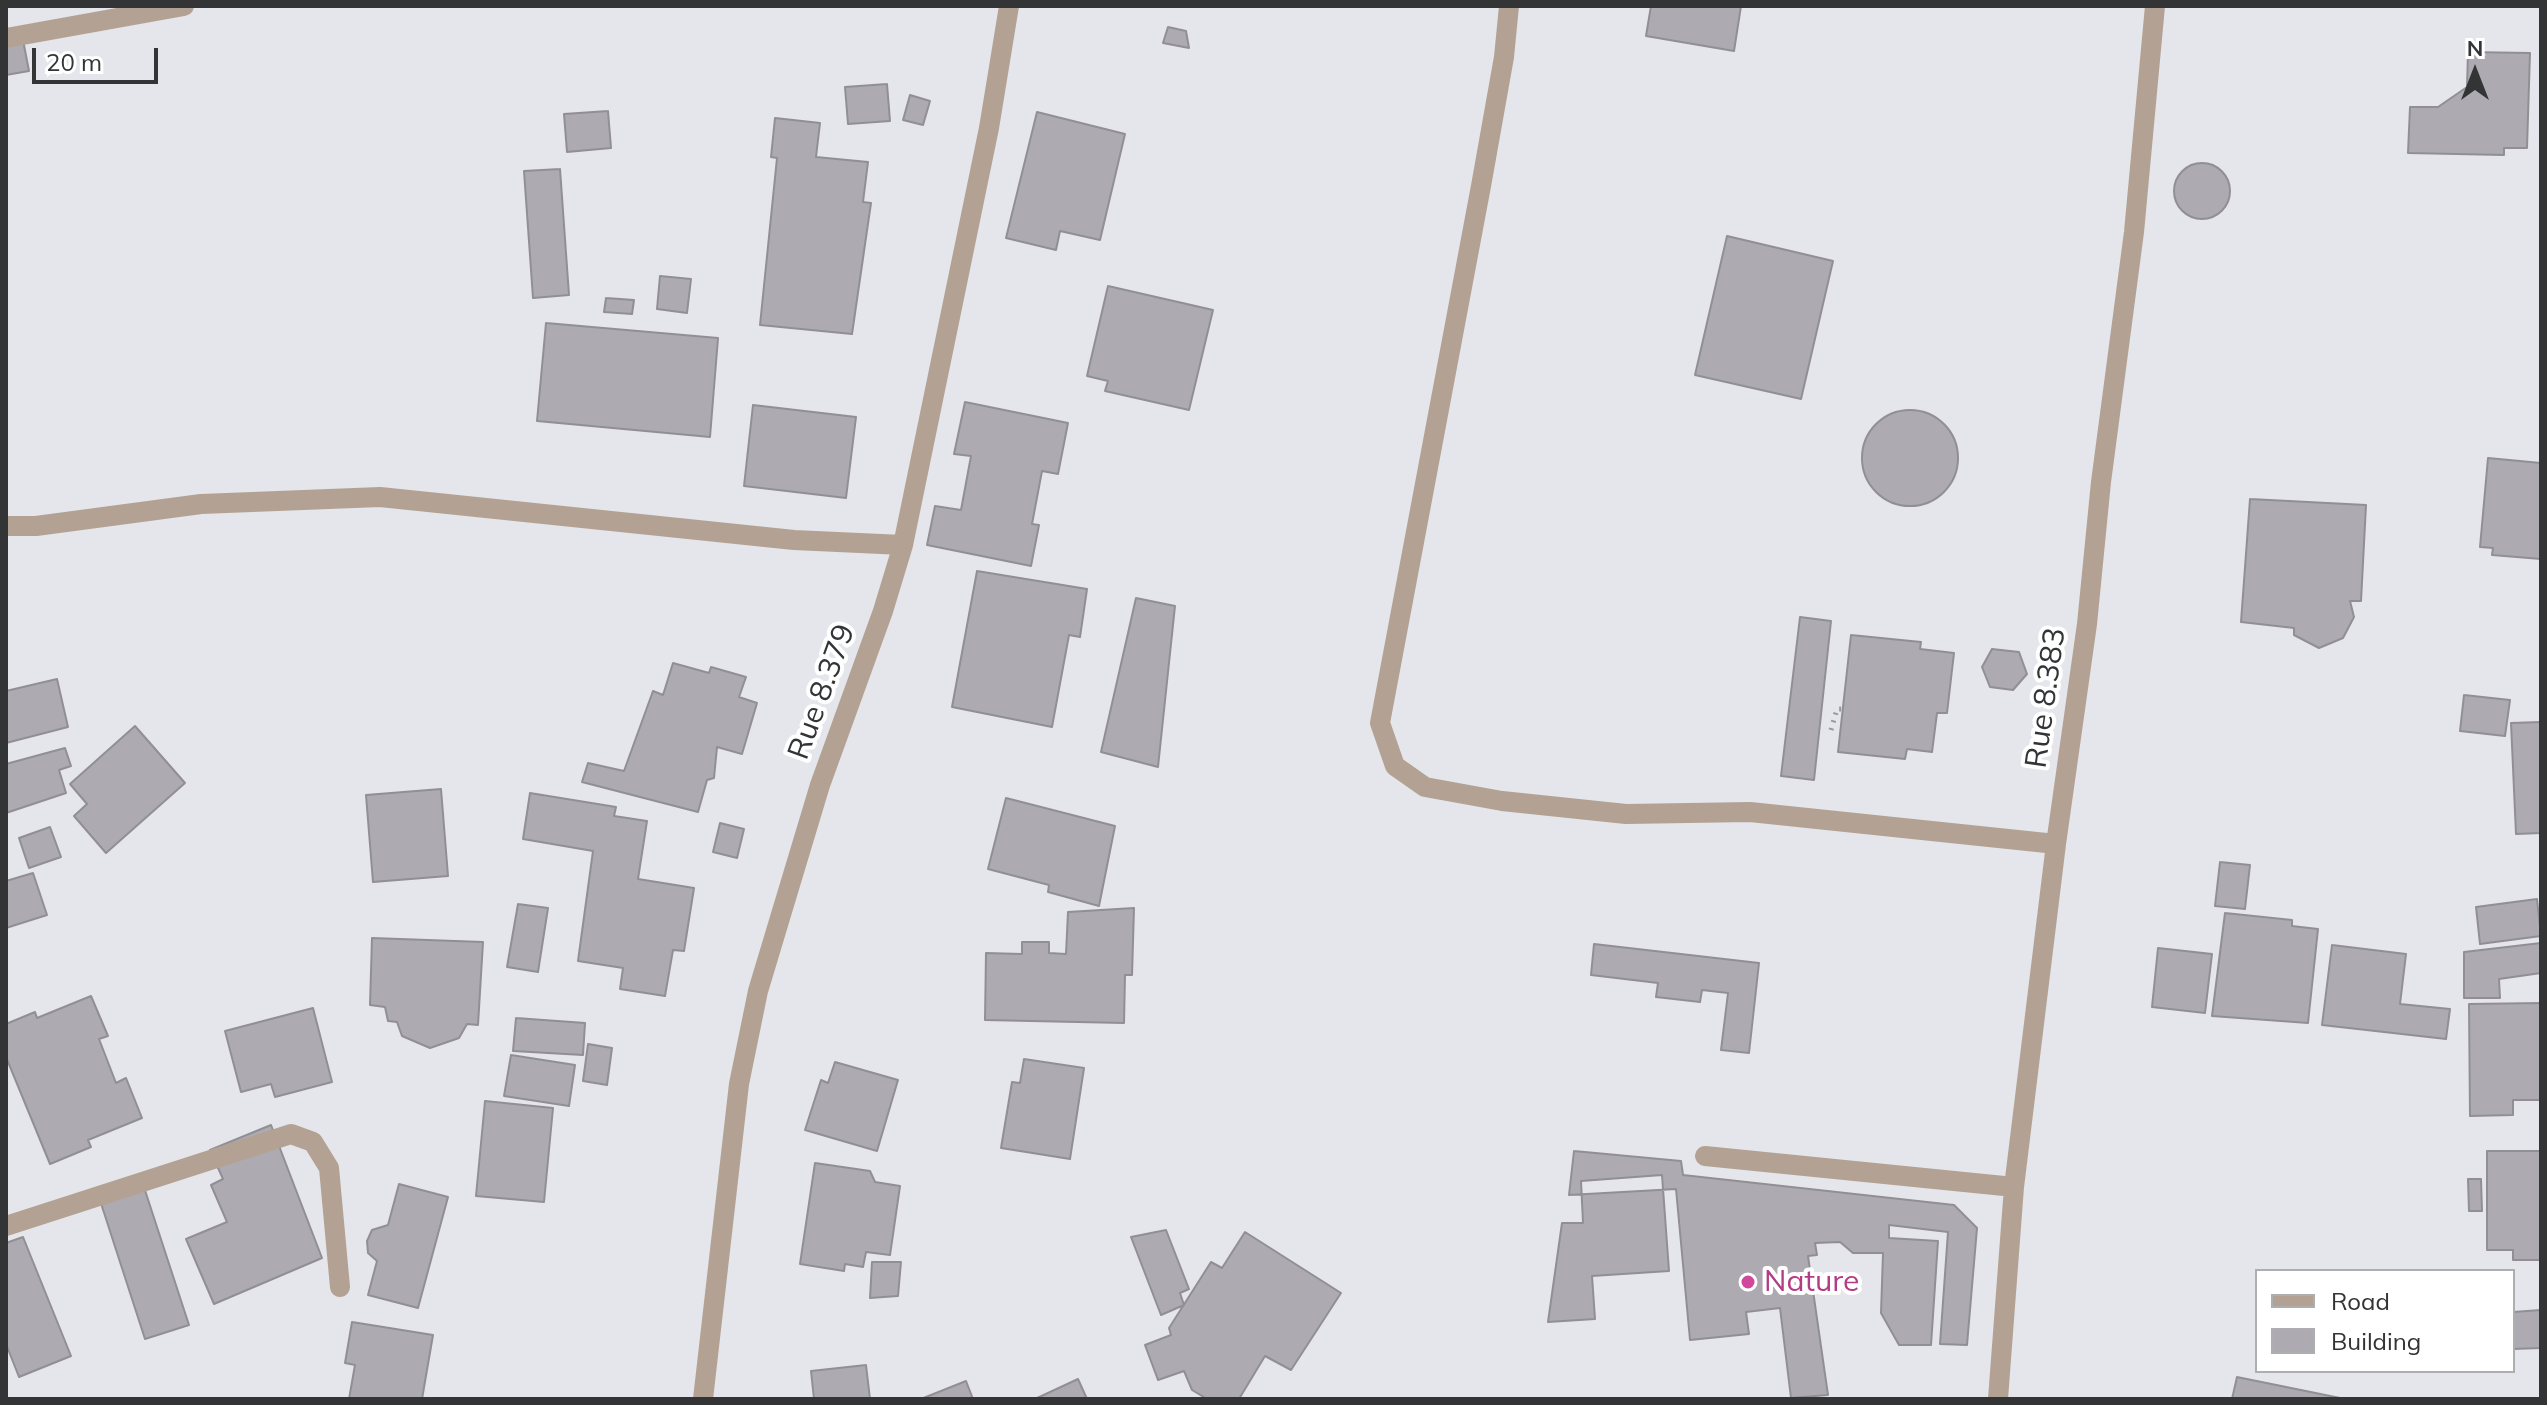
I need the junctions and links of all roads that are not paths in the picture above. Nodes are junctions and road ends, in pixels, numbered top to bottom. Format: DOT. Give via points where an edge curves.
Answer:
graph roads {
  1 [pos="184,6"];
  2 [pos="1009,6"];
  3 [pos="1509,6"];
  4 [pos="2155,6"];
  5 [pos="6,38"];
  6 [pos="6,526"];
  7 [pos="903,545"];
  8 [pos="2056,844"];
  9 [pos="1705,1156"];
  10 [pos="2014,1187"];
  11 [pos="6,1226"];
  12 [pos="340,1287"];
  13 [pos="703,1399"];
  14 [pos="1998,1399"];
  1 -- 5 [label="street"];
  2 -- 7 [label="street, Rue 8.379"];
  3 -- 8 [label="street" via="1484,172 1380,723 1395,766 1425,787 1502,801 1626,814 1750,812"];
  4 -- 8 [label="street, Rue 8.383" via="2134,232"];
  6 -- 7 [label="street" via="201,504 380,497 794,540"];
  7 -- 13 [label="street, Rue 8.379" via="820,785 758,991 739,1084"];
  8 -- 10 [label="street, Rue 8.383"];
  9 -- 10 [label="street"];
  10 -- 14 [label="street, Rue 8.383"];
  11 -- 12 [label="street" via="291,1134 313,1142 329,1168"];
}
